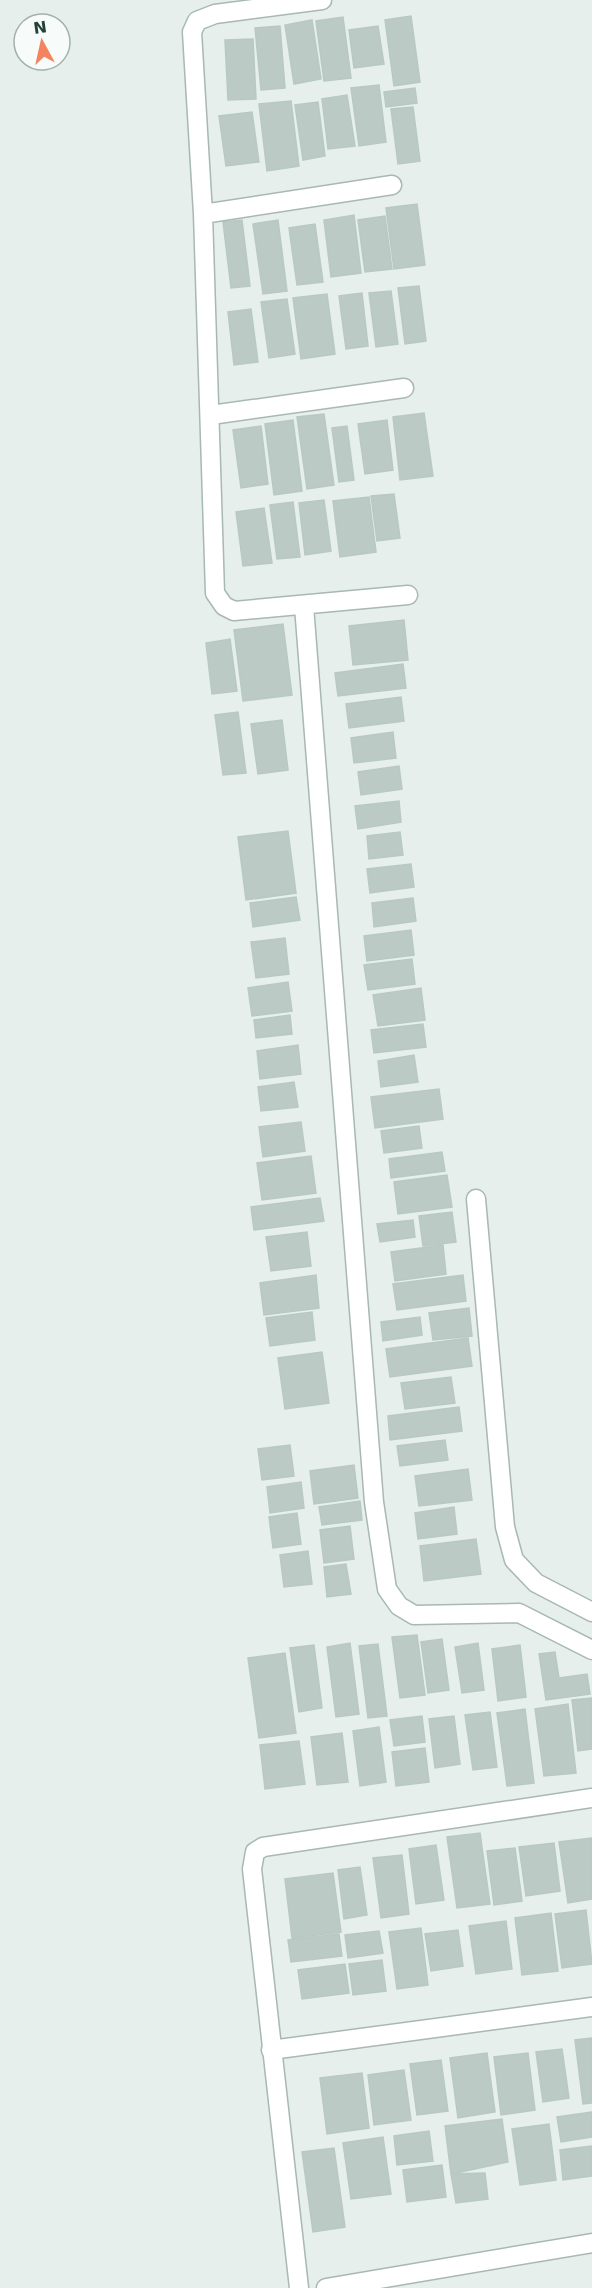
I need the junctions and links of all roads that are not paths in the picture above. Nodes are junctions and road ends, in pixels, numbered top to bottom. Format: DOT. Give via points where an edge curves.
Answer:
graph roads {
  1 [pos="322,0"];
  2 [pos="392,185"];
  3 [pos="203,214"];
  4 [pos="404,388"];
  5 [pos="211,415"];
  6 [pos="408,595"];
  7 [pos="304,606"];
  8 [pos="476,1199"];
  9 [pos="592,1612"];
  10 [pos="592,1650"];
  11 [pos="592,1798"];
  12 [pos="592,2007"];
  13 [pos="271,2050"];
  14 [pos="592,2243"];
  15 [pos="299,2288"];
  16 [pos="326,2288"];
  1 -- 3 [label="street" via="215,14 197,21 192,32"];
  2 -- 3 [label="street"];
  3 -- 5 [label="street"];
  4 -- 5 [label="street"];
  5 -- 7 [label="street" via="215,593 224,606 234,611"];
  6 -- 7 [label="street"];
  7 -- 10 [label="street" via="373,1490 387,1589 399,1606 414,1615 519,1613"];
  8 -- 9 [label="street" via="505,1527 514,1560 536,1583"];
  11 -- 13 [label="street" via="263,1847 255,1852 252,1869"];
  12 -- 13 [label="street"];
  13 -- 15 [label="street"];
  14 -- 16 [label="street"];
}
